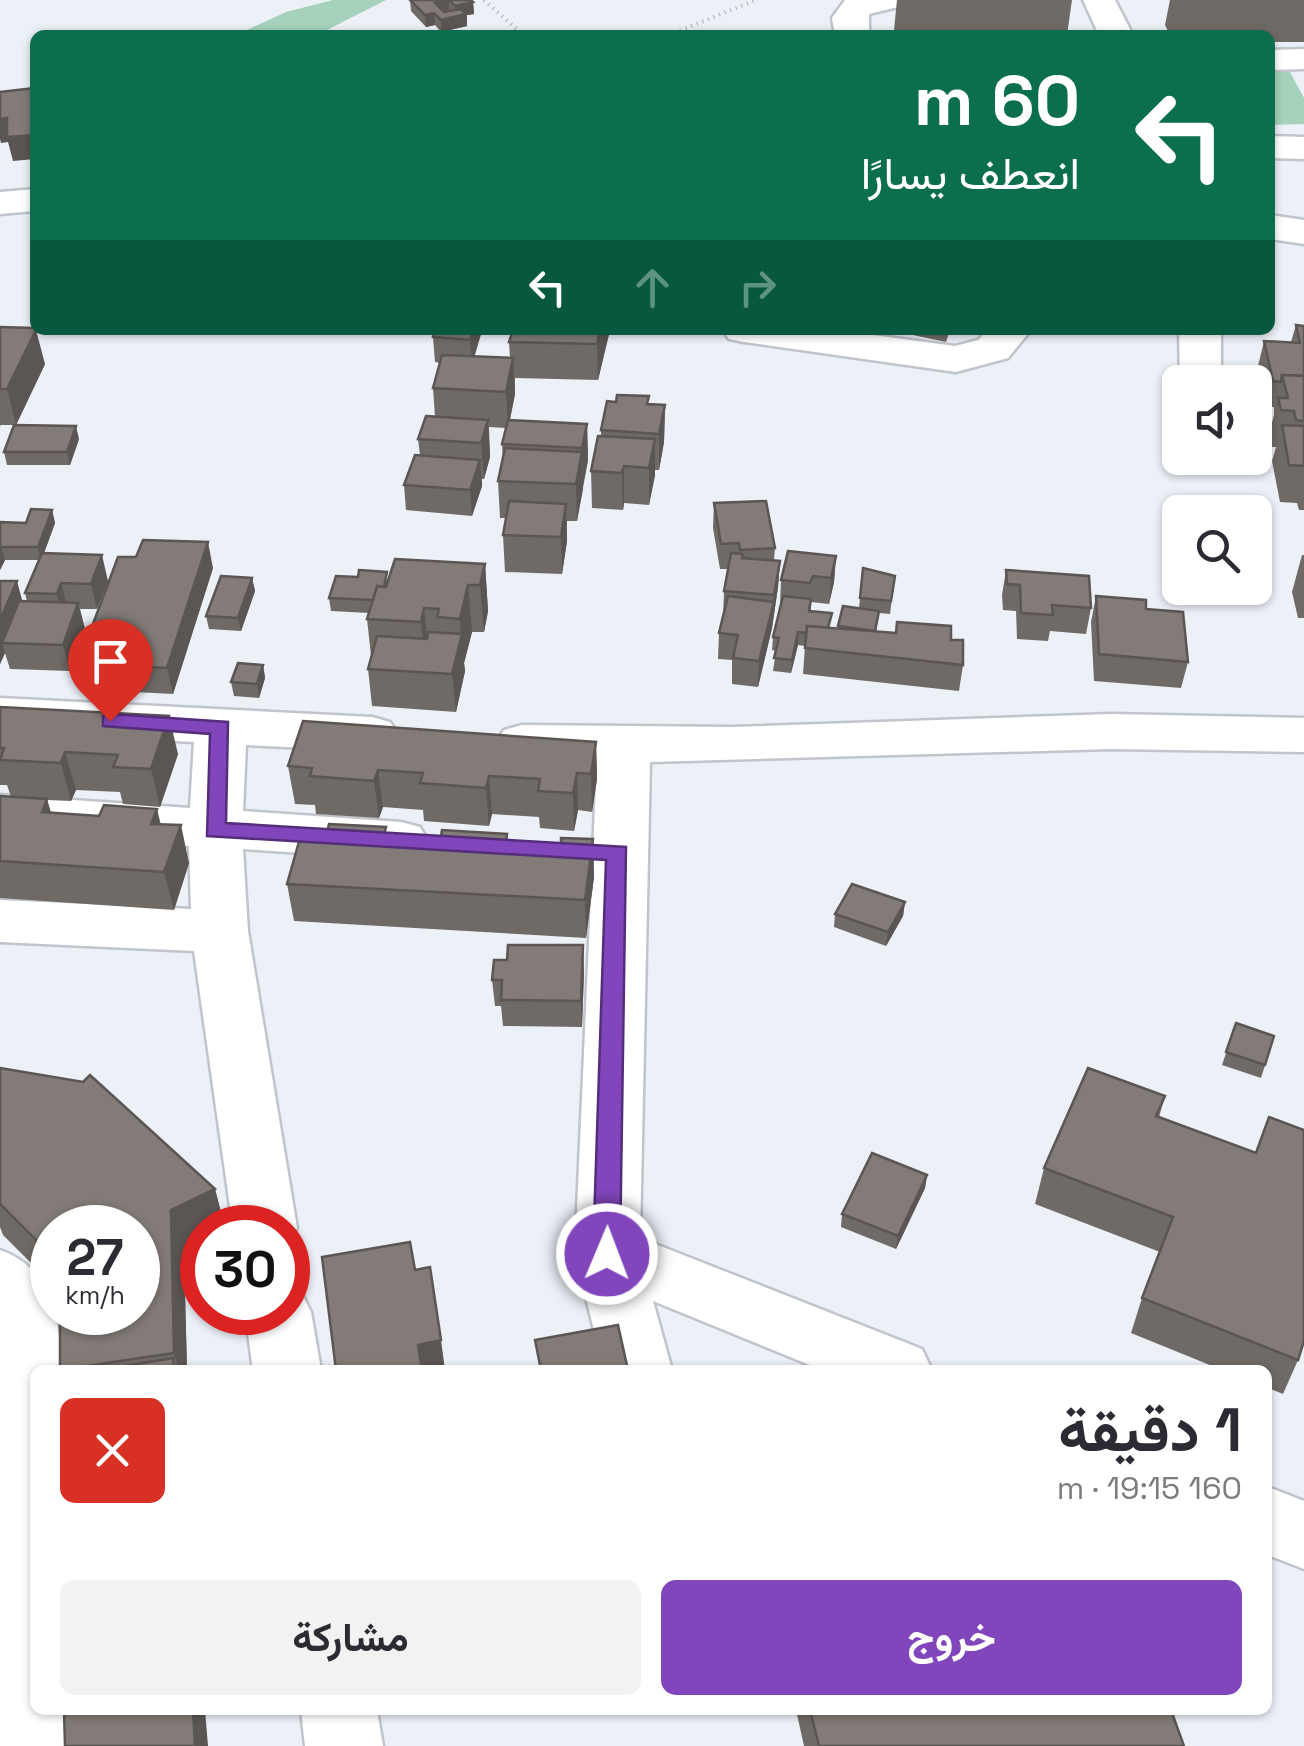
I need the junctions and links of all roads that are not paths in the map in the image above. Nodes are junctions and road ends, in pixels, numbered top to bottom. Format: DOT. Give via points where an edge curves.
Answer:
graph roads {
  1 [pos="886,0"];
  2 [pos="1099,0"];
  3 [pos="851,30"];
  4 [pos="1114,30"];
  5 [pos="1275,60"];
  6 [pos="1304,60"];
  7 [pos="1275,147"];
  8 [pos="1304,148"];
  9 [pos="30,200"];
  10 [pos="0,203"];
  11 [pos="1275,228"];
  12 [pos="1304,232"];
  13 [pos="781,335"];
  14 [pos="1006,335"];
  15 [pos="1200,335"];
  16 [pos="1200,365"];
  17 [pos="0,715"];
  18 [pos="221,727"];
  19 [pos="1304,735"];
  20 [pos="413,736"];
  21 [pos="470,739"];
  22 [pos="624,747"];
  23 [pos="0,814"];
  24 [pos="215,830"];
  25 [pos="445,843"];
  26 [pos="0,921"];
  27 [pos="220,931"];
  28 [pos="262,1205"];
  29 [pos="607,1254"];
  30 [pos="0,1278"];
  31 [pos="282,1335"];
  32 [pos="286,1365"];
  33 [pos="637,1365"];
  34 [pos="885,1365"];
  35 [pos="1272,1522"];
  36 [pos="1304,1534"];
  37 [pos="340,1715"];
  38 [pos="26,1746"];
  39 [pos="344,1746"];
  1 -- 3 [label="street" via="857,7 849,18"];
  2 -- 4 [label="street"];
  5 -- 6 [label="street"];
  7 -- 8 [label="street"];
  9 -- 10 [label="street"];
  11 -- 12 [label="street"];
  13 -- 14 [label="street" via="956,359 993,349"];
  15 -- 16 [label="street"];
  17 -- 18 [label="street"];
  18 -- 20 [label="street"];
  18 -- 24 [label="street"];
  19 -- 22 [label="street" via="1086,732"];
  21 -- 22 [label="street"];
  22 -- 29 [label="street" via="599,852"];
  23 -- 24 [label="street"];
  24 -- 25 [label="street"];
  24 -- 27 [label="street"];
  26 -- 27 [label="street"];
  27 -- 28 [label="street"];
  29 -- 33 [label="street"];
  29 -- 34 [label="street"];
  30 -- 38 [label="street" via="16,1292 28,1352"];
  31 -- 32 [label="street"];
  35 -- 36 [label="street"];
  37 -- 39 [label="street"];
}
